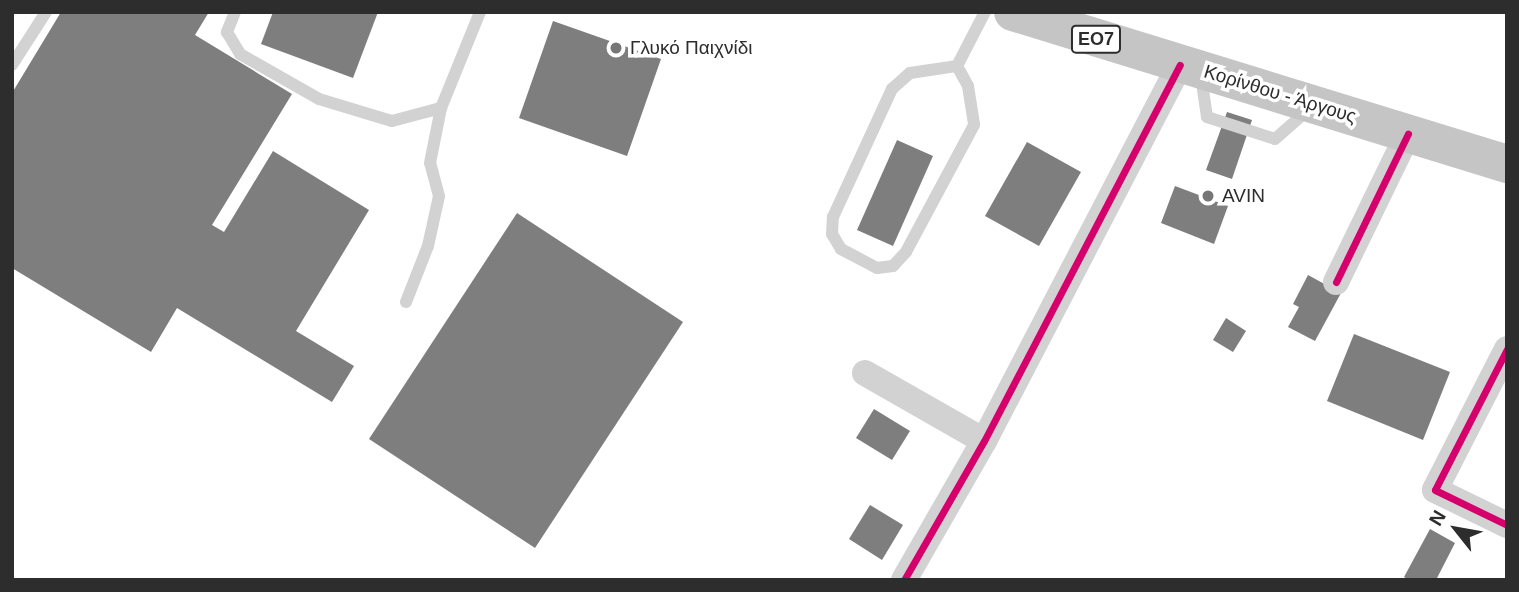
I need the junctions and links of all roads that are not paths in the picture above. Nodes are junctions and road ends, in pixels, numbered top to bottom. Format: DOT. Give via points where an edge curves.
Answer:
graph roads {
  1 [pos="46,12"];
  2 [pos="235,12"];
  3 [pos="481,12"];
  4 [pos="985,12"];
  5 [pos="1013,12"];
  6 [pos="12,65"];
  7 [pos="957,66"];
  8 [pos="1190,67"];
  9 [pos="441,108"];
  10 [pos="1408,134"];
  11 [pos="1507,163"];
  12 [pos="1336,282"];
  13 [pos="406,302"];
  14 [pos="1507,349"];
  15 [pos="865,373"];
  16 [pos="984,441"];
  17 [pos="1507,524"];
  18 [pos="904,580"];
  1 -- 6 [label="lane"];
  2 -- 9 [label="lane" via="227,32 240,54 319,99 392,121"];
  3 -- 9 [label="lane"];
  4 -- 7 [label="lane"];
  5 -- 8 [label="main road, Κορίνθου - Άργους / ΕΟ7"];
  7 -- 7 [label="lane" via="910,73 892,89 833,217 832,234 841,249 877,268 893,266 906,252 974,125 968,86"];
  8 -- 10 [label="main road, Κορίνθου - Άργους / ΕΟ7"];
  8 -- 16 [label="street"];
  9 -- 13 [label="lane" via="430,163 439,196 428,246"];
  10 -- 11 [label="main road, Κορίνθου - Άργους / ΕΟ7"];
  10 -- 12 [label="street"];
  14 -- 17 [label="street" via="1435,490"];
  15 -- 16 [label="street"];
  16 -- 18 [label="street"];
}
